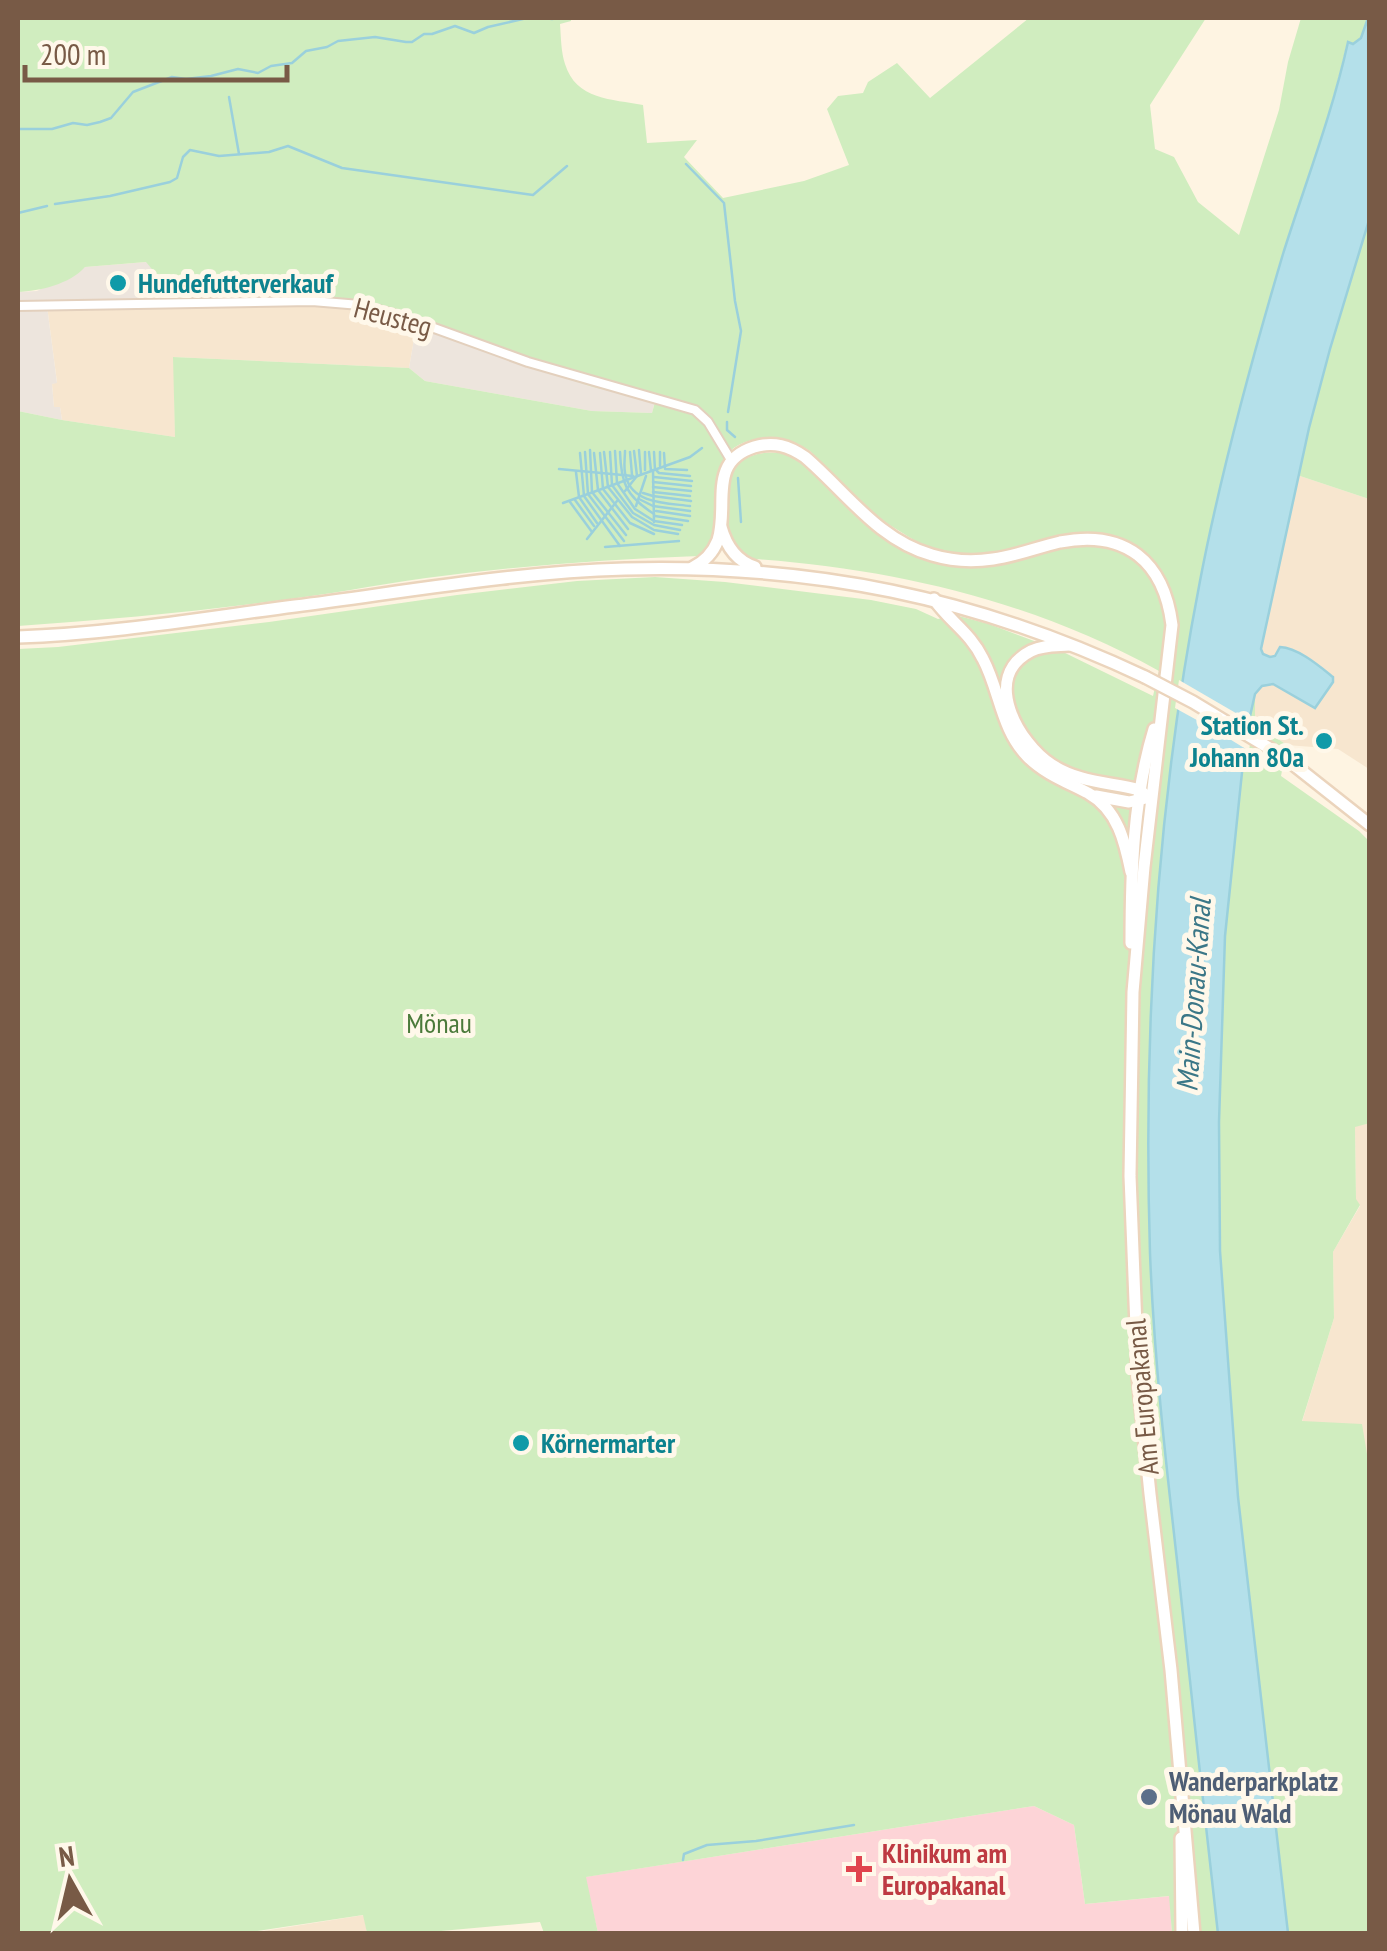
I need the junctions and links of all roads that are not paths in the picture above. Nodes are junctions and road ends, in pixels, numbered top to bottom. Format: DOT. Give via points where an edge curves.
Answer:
graph roads {
  1 [pos="18,306"];
  2 [pos="731,460"];
  3 [pos="720,526"];
  4 [pos="692,568"];
  5 [pos="762,572"];
  6 [pos="934,600"];
  7 [pos="18,637"];
  8 [pos="1073,645"];
  9 [pos="1092,795"];
  10 [pos="1146,796"];
  11 [pos="1370,825"];
  12 [pos="1131,872"];
  13 [pos="1133,992"];
  14 [pos="1183,1800"];
  15 [pos="1182,1934"];
  16 [pos="1194,1934"];
  1 -- 2 [label="street, Heusteg" via="360,305 696,410"];
  2 -- 3 [label="main road"];
  2 -- 10 [label="main road, Am Europakanal" via="765,444 791,448 883,532 938,557 990,560 1060,542 1100,540 1143,558 1168,600 1172,626"];
  3 -- 4 [label="main road" via="711,553"];
  3 -- 5 [label="main road" via="735,555"];
  4 -- 5 [label="main road"];
  4 -- 7 [label="main road" via="512,578"];
  5 -- 6 [label="main road"];
  6 -- 8 [label="main road"];
  6 -- 9 [label="main road" via="976,646 1010,732 1028,757"];
  8 -- 10 [label="main road" via="1044,646 1015,666 1007,694 1015,724 1028,745 1059,769"];
  8 -- 11 [label="main road, bridge" via="1207,710 1284,757"];
  9 -- 10 [label="main road" via="1117,801"];
  9 -- 12 [label="main road" via="1124,836"];
  10 -- 12 [label="main road, Am Europakanal"];
  10 -- 13 [label="main road, Am Europakanal"];
  12 -- 13 [label="main road, Am Europakanal"];
  13 -- 14 [label="main road, Am Europakanal" via="1130,1176 1138,1377"];
  14 -- 15 [label="main road, Am Europakanal"];
  14 -- 16 [label="main road, Am Europakanal"];
}
